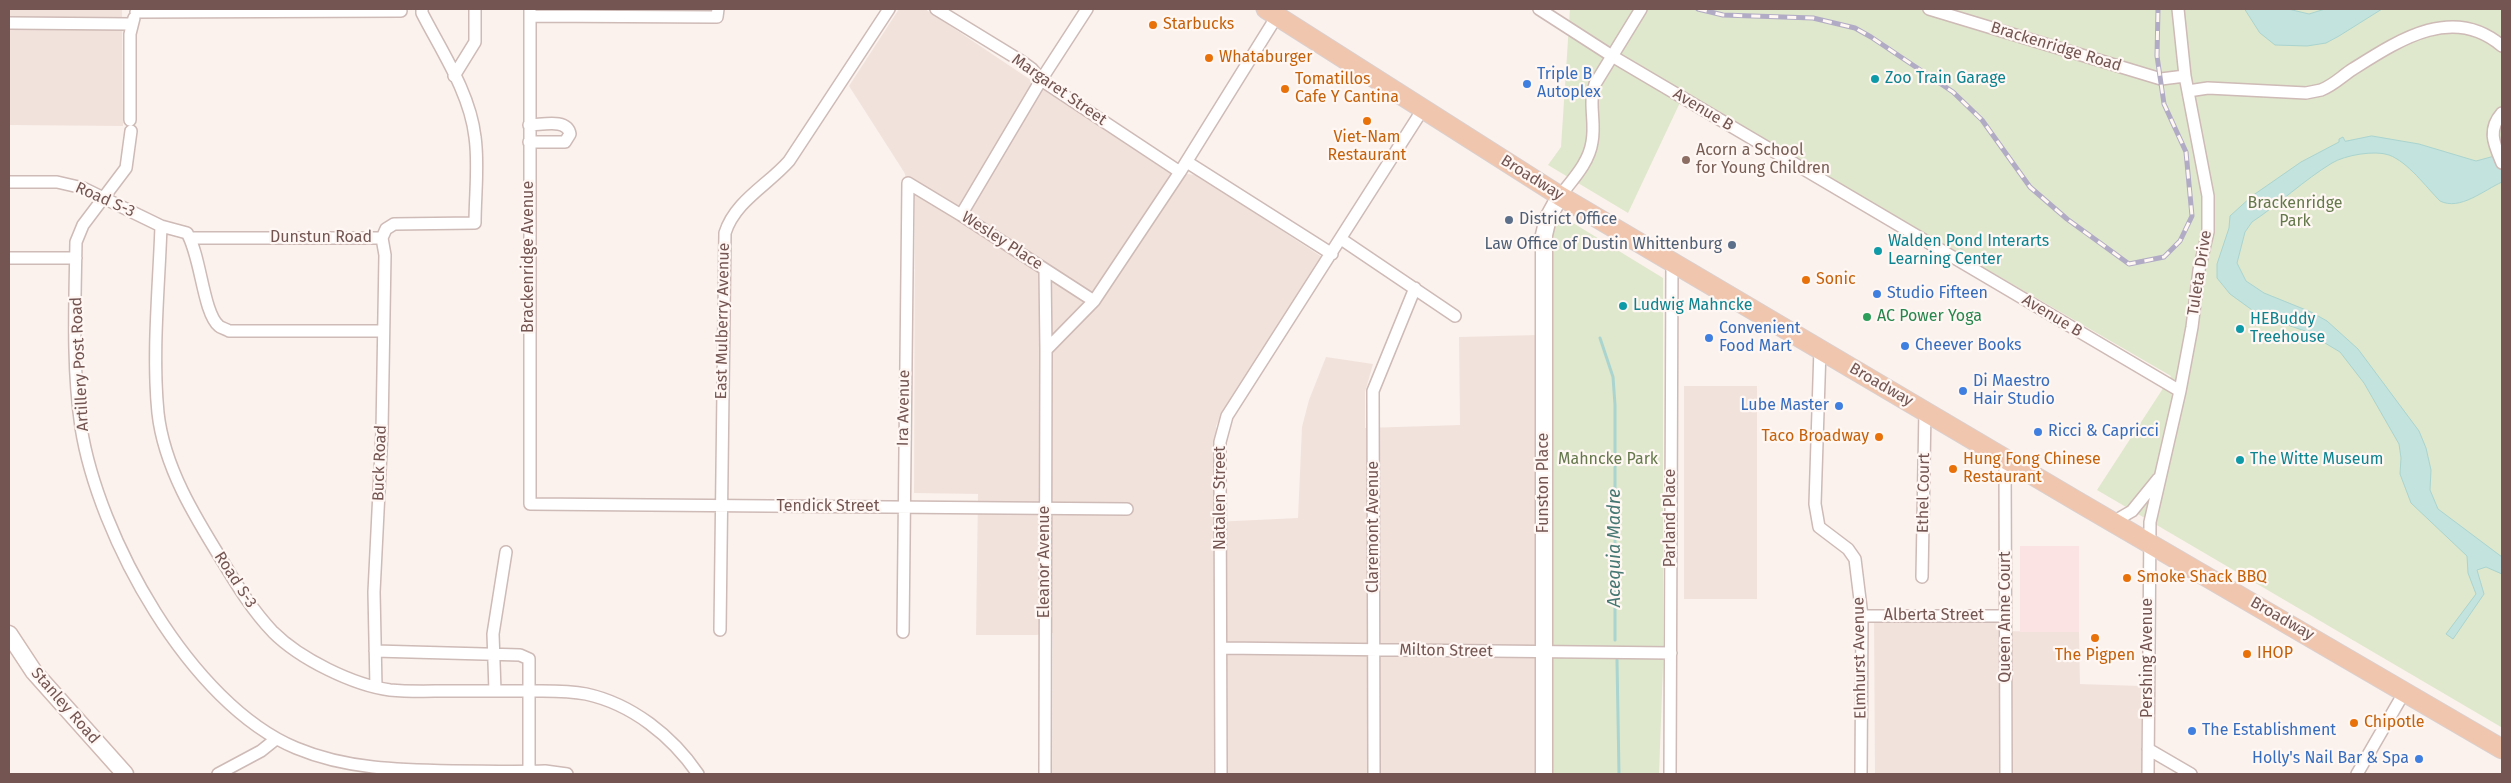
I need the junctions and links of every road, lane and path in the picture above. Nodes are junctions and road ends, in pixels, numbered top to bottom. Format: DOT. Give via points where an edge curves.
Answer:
graph roads {
  1 [pos="475,9"];
  2 [pos="889,9"];
  3 [pos="936,9"];
  4 [pos="1087,9"];
  5 [pos="1539,9"];
  6 [pos="1641,9"];
  7 [pos="1929,9"];
  8 [pos="2178,9"];
  9 [pos="136,10"];
  10 [pos="314,10"];
  11 [pos="401,11"];
  12 [pos="422,11"];
  13 [pos="530,12"];
  14 [pos="1271,12"];
  15 [pos="718,13"];
  16 [pos="9,23"];
  17 [pos="132,24"];
  18 [pos="2502,46"];
  19 [pos="1612,56"];
  20 [pos="454,76"];
  21 [pos="2184,76"];
  22 [pos="1041,80"];
  23 [pos="2188,91"];
  24 [pos="1423,109"];
  25 [pos="2502,113"];
  26 [pos="529,125"];
  27 [pos="529,142"];
  28 [pos="1187,162"];
  29 [pos="2502,163"];
  30 [pos="1180,172"];
  31 [pos="9,182"];
  32 [pos="908,183"];
  33 [pos="1560,196"];
  34 [pos="104,198"];
  35 [pos="961,214"];
  36 [pos="161,226"];
  37 [pos="190,238"];
  38 [pos="382,238"];
  39 [pos="1342,239"];
  40 [pos="1332,254"];
  41 [pos="9,258"];
  42 [pos="76,258"];
  43 [pos="1672,262"];
  44 [pos="1045,270"];
  45 [pos="1415,288"];
  46 [pos="1094,301"];
  47 [pos="1455,316"];
  48 [pos="383,331"];
  49 [pos="1820,349"];
  50 [pos="1046,350"];
  51 [pos="2180,391"];
  52 [pos="1926,410"];
  53 [pos="2005,459"];
  54 [pos="2160,476"];
  55 [pos="530,504"];
  56 [pos="722,506"];
  57 [pos="903,507"];
  58 [pos="1045,508"];
  59 [pos="1127,509"];
  60 [pos="2113,522"];
  61 [pos="2148,542"];
  62 [pos="506,552"];
  63 [pos="1922,577"];
  64 [pos="1862,616"];
  65 [pos="2006,616"];
  66 [pos="720,630"];
  67 [pos="903,632"];
  68 [pos="9,634"];
  69 [pos="1221,648"];
  70 [pos="1374,650"];
  71 [pos="375,651"];
  72 [pos="1544,652"];
  73 [pos="1670,653"];
  74 [pos="494,655"];
  75 [pos="376,687"];
  76 [pos="495,691"];
  77 [pos="529,691"];
  78 [pos="2405,691"];
  79 [pos="276,739"];
  80 [pos="2148,749"];
  81 [pos="2502,749"];
  82 [pos="529,772"];
  83 [pos="125,774"];
  84 [pos="218,774"];
  85 [pos="567,774"];
  86 [pos="698,774"];
  87 [pos="1045,774"];
  88 [pos="1221,774"];
  89 [pos="1374,774"];
  90 [pos="1544,774"];
  91 [pos="1670,774"];
  92 [pos="1861,774"];
  93 [pos="2006,774"];
  94 [pos="2148,774"];
  95 [pos="2191,774"];
  96 [pos="2357,774"];
  1 -- 20 [label="street" via="475,42"];
  2 -- 56 [label="street, East Mulberry Avenue" via="789,161 751,194 728,224 725,233"];
  3 -- 22 [label="street, Margaret Street" via="1021,61"];
  4 -- 22 [label="street"];
  5 -- 19 [label="street, Avenue B"];
  6 -- 19 [label="street"];
  7 -- 21 [label="street, Brackenridge Road" via="2161,79"];
  8 -- 21 [label="street, Tuleta Drive"];
  9 -- 10 [label="street"];
  9 -- 17 [label="street, Artillery Post Road"];
  10 -- 11 [label="street"];
  12 -- 20 [label="street"];
  13 -- 15 [label="street"];
  13 -- 26 [label="street, Brackenridge Avenue"];
  14 -- 24 [label="main road, Broadway"];
  14 -- 28 [label="street"];
  16 -- 17 [label="street"];
  17 -- 34 [label="street, Artillery Post Road" via="131,125 126,168"];
  18 -- 23 [label="street" via="2472,29 2442,26 2404,40 2321,90 2306,93 2208,88"];
  19 -- 33 [label="street" via="1591,95 1593,141 1589,156"];
  19 -- 51 [label="street, Avenue B"];
  20 -- 38 [label="street, Dunstun Road" via="471,116 476,138 475,223 394,224 386,229"];
  21 -- 23 [label="street, Tuleta Drive"];
  22 -- 30 [label="street, Margaret Street"];
  22 -- 35 [label="street"];
  23 -- 51 [label="street, Tuleta Drive" via="2208,196 2208,232 2198,270"];
  24 -- 33 [label="main road, Broadway"];
  24 -- 39 [label="street"];
  25 -- 29 [label="street" via="2492,130"];
  26 -- 27 [label="street, Brackenridge Avenue"];
  26 -- 27 [label="street" via="562,124 570,134 565,142"];
  27 -- 55 [label="street, Brackenridge Avenue"];
  28 -- 30 [label="street"];
  28 -- 40 [label="street"];
  30 -- 46 [label="street"];
  31 -- 34 [label="street, Road S-3" via="68,184"];
  32 -- 35 [label="street, Wesley Place"];
  32 -- 57 [label="street, Ira Avenue"];
  33 -- 43 [label="main road, Broadway"];
  33 -- 72 [label="street, Funston Place" via="1548,218 1544,235"];
  34 -- 36 [label="street, Road S-3"];
  34 -- 42 [label="street, Artillery Post Road" via="83,225 76,242"];
  35 -- 44 [label="street, Wesley Place"];
  36 -- 37 [label="street, Dunstun Road" via="187,233"];
  36 -- 75 [label="street, Road S-3" via="158,412 165,444 185,498 250,606 274,634 316,662 347,678"];
  37 -- 38 [label="street, Dunstun Road"];
  37 -- 48 [label="street" via="210,312 218,325 229,331"];
  38 -- 48 [label="street, Buck Road" via="385,256"];
  39 -- 40 [label="street, Natalen Street"];
  39 -- 45 [label="street"];
  40 -- 69 [label="street, Natalen Street" via="1227,416 1220,442"];
  41 -- 42 [label="street"];
  42 -- 79 [label="street, Artillery Post Road" via="80,414 92,475 107,518 131,568 187,658 245,717"];
  43 -- 49 [label="main road, Broadway"];
  43 -- 73 [label="street, Parland Place"];
  44 -- 46 [label="street, Wesley Place"];
  44 -- 50 [label="street, Eleanor Avenue"];
  45 -- 47 [label="street"];
  45 -- 70 [label="street, Claremont Avenue" via="1374,391"];
  46 -- 50 [label="street"];
  48 -- 71 [label="street, Buck Road"];
  49 -- 52 [label="main road, Broadway"];
  49 -- 64 [label="street, Elmhurst Avenue" via="1814,489 1816,517 1819,527 1848,548 1855,559"];
  50 -- 58 [label="street, Eleanor Avenue"];
  51 -- 54 [label="street, Tuleta Drive"];
  52 -- 53 [label="main road, Broadway"];
  52 -- 63 [label="street, Ethel Court"];
  53 -- 60 [label="main road, Broadway"];
  53 -- 65 [label="street, Queen Anne Court"];
  54 -- 60 [label="street, Tuleta Drive" via="2132,511"];
  54 -- 61 [label="street, Tuleta Drive"];
  55 -- 56 [label="street, Tendick Street"];
  56 -- 57 [label="street, Tendick Street"];
  56 -- 66 [label="street, East Mulberry Avenue"];
  57 -- 58 [label="street, Tendick Street"];
  57 -- 67 [label="street, Ira Avenue"];
  58 -- 59 [label="street, Tendick Street"];
  58 -- 87 [label="street, Eleanor Avenue"];
  60 -- 61 [label="main road, Broadway"];
  61 -- 78 [label="main road, Broadway"];
  61 -- 80 [label="street, Pershing Avenue"];
  62 -- 74 [label="street" via="493,634"];
  64 -- 65 [label="street, Alberta Street"];
  64 -- 92 [label="street, Elmhurst Avenue"];
  65 -- 93 [label="street, Queen Anne Court"];
  68 -- 83 [label="street, Stanley Road" via="34,672"];
  69 -- 70 [label="street, Milton Street"];
  69 -- 88 [label="street, Natalen Street"];
  70 -- 72 [label="street, Milton Street"];
  70 -- 89 [label="street, Claremont Avenue"];
  71 -- 74 [label="street"];
  71 -- 75 [label="street, Buck Road"];
  72 -- 73 [label="street, Milton Street"];
  72 -- 90 [label="street, Funston Place"];
  73 -- 91 [label="street, Parland Place"];
  74 -- 76 [label="street"];
  74 -- 77 [label="street" via="520,655 529,659"];
  75 -- 76 [label="street, Road S-3" via="403,691"];
  76 -- 77 [label="street, Road S-3"];
  77 -- 82 [label="street"];
  77 -- 86 [label="street, Road S-3" via="560,690 585,694 619,706 675,744"];
  78 -- 81 [label="main road, Broadway"];
  78 -- 96 [label="street"];
  79 -- 82 [label="street, Artillery Post Road" via="326,759 388,770"];
  79 -- 84 [label="street" via="261,751"];
  80 -- 94 [label="street, Pershing Avenue"];
  80 -- 95 [label="street"];
  82 -- 85 [label="street, Artillery Post Road"];
}
